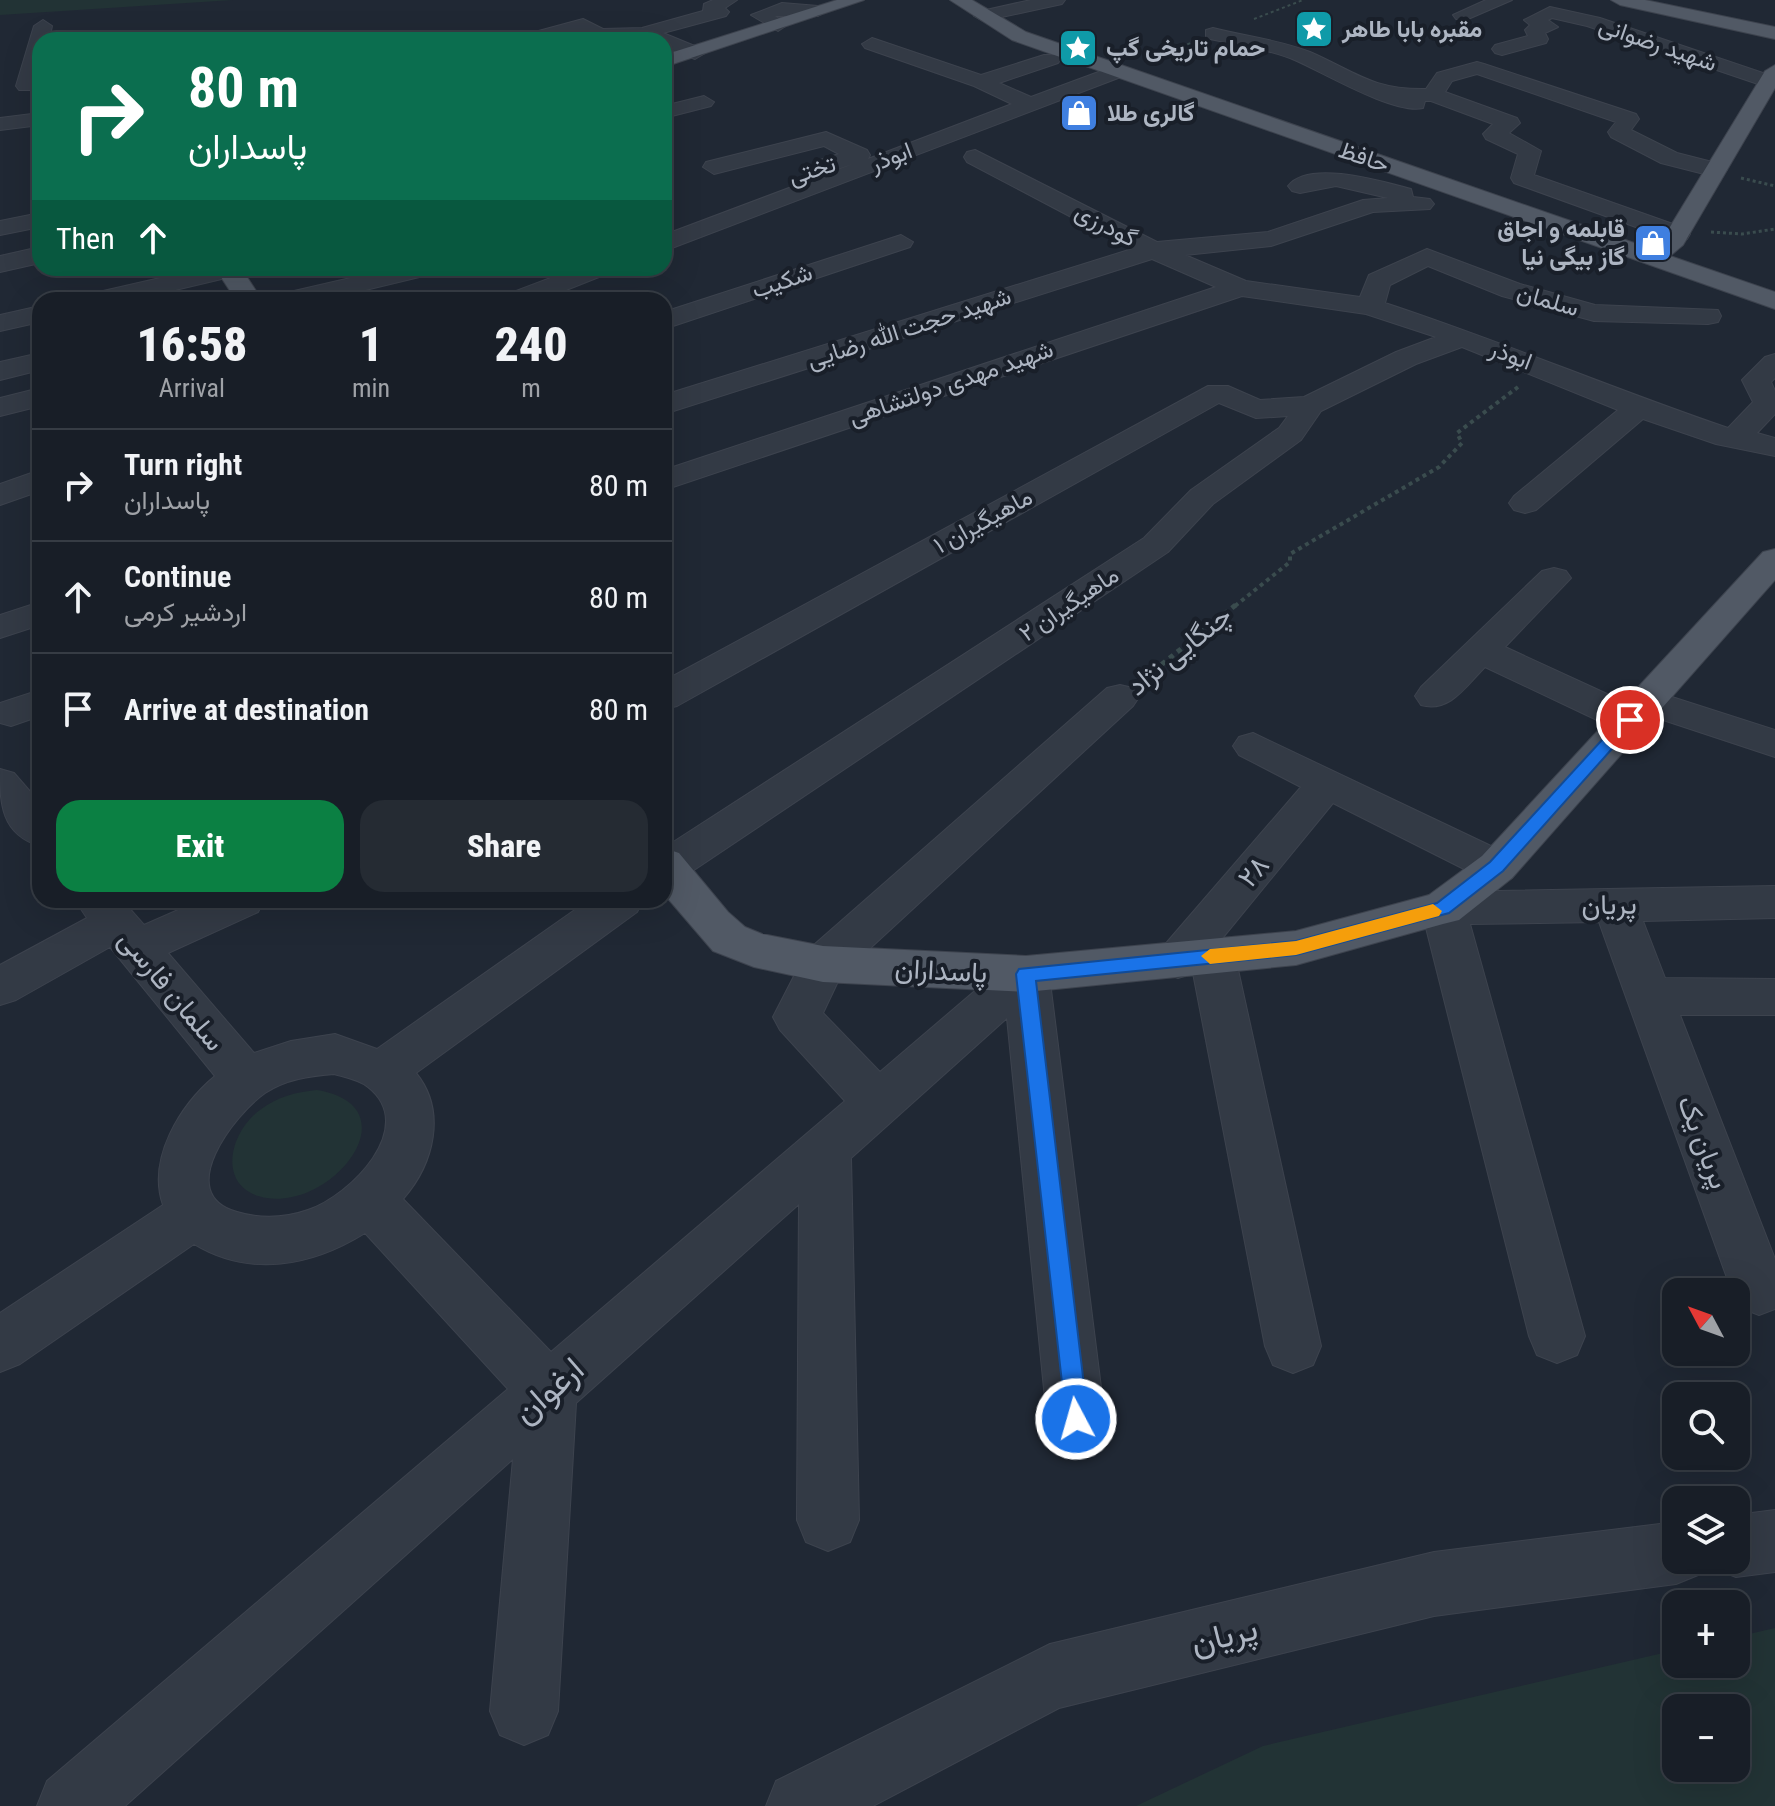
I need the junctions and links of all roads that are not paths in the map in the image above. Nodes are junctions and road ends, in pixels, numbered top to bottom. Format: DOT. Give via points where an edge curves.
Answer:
graph roads {
  1 [pos="728,0"];
  2 [pos="855,0"];
  3 [pos="959,0"];
  4 [pos="1056,0"];
  5 [pos="1503,0"];
  6 [pos="1620,0"];
  7 [pos="656,10"];
  8 [pos="1462,15"];
  9 [pos="983,16"];
  10 [pos="43,26"];
  11 [pos="627,29"];
  12 [pos="42,32"];
  13 [pos="557,32"];
  14 [pos="594,32"];
  15 [pos="613,32"];
  16 [pos="647,32"];
  17 [pos="1775,33"];
  18 [pos="1213,34"];
  19 [pos="672,43"];
  20 [pos="872,44"];
  21 [pos="1502,49"];
  22 [pos="695,53"];
  23 [pos="672,59"];
  24 [pos="1051,59"];
  25 [pos="1734,70"];
  26 [pos="1119,71"];
  27 [pos="1710,72"];
  28 [pos="981,82"];
  29 [pos="1033,82"];
  30 [pos="32,85"];
  31 [pos="1773,85"];
  32 [pos="0,89"];
  33 [pos="1002,92"];
  34 [pos="1620,94"];
  35 [pos="1425,100"];
  36 [pos="1580,100"];
  37 [pos="704,102"];
  38 [pos="1030,105"];
  39 [pos="672,110"];
  40 [pos="32,120"];
  41 [pos="0,124"];
  42 [pos="917,124"];
  43 [pos="946,136"];
  44 [pos="865,138"];
  45 [pos="838,145"];
  46 [pos="975,157"];
  47 [pos="714,167"];
  48 [pos="1725,173"];
  49 [pos="1300,186"];
  50 [pos="688,209"];
  51 [pos="32,222"];
  52 [pos="0,228"];
  53 [pos="1678,234"];
  54 [pos="672,241"];
  55 [pos="901,242"];
  56 [pos="1153,250"];
  57 [pos="1637,253"];
  58 [pos="32,257"];
  59 [pos="0,264"];
  60 [pos="1677,267"];
  61 [pos="202,276"];
  62 [pos="393,276"];
  63 [pos="579,276"];
  64 [pos="1240,288"];
  65 [pos="133,292"];
  66 [pos="324,292"];
  67 [pos="538,292"];
  68 [pos="1775,301"];
  69 [pos="1370,307"];
  70 [pos="32,316"];
  71 [pos="1708,316"];
  72 [pos="672,318"];
  73 [pos="0,323"];
  74 [pos="917,327"];
  75 [pos="1462,337"];
  76 [pos="1772,351"];
  77 [pos="32,363"];
  78 [pos="0,371"];
  79 [pos="975,374"];
  80 [pos="32,399"];
  81 [pos="672,403"];
  82 [pos="1310,405"];
  83 [pos="0,407"];
  84 [pos="1639,408"];
  85 [pos="1737,437"];
  86 [pos="1775,447"];
  87 [pos="672,477"];
  88 [pos="32,483"];
  89 [pos="0,495"];
  90 [pos="1525,503"];
  91 [pos="1775,559"];
  92 [pos="1554,578"];
  93 [pos="32,616"];
  94 [pos="0,627"];
  95 [pos="1480,650"];
  96 [pos="672,693"];
  97 [pos="1434,696"];
  98 [pos="1120,697"];
  99 [pos="1638,710"];
  100 [pos="1775,744"];
  101 [pos="1253,746"];
  102 [pos="1328,782"];
  103 [pos="1,786"];
  104 [pos="32,822"];
  105 [pos="672,862"];
  106 [pos="1497,867"];
  107 [pos="672,875"];
  108 [pos="1775,902"];
  109 [pos="1614,903"];
  110 [pos="200,908"];
  111 [pos="610,908"];
  112 [pos="1443,908"];
  113 [pos="117,924"];
  114 [pos="1195,958"];
  115 [pos="823,964"];
  116 [pos="1026,974"];
  117 [pos="0,987"];
  118 [pos="1649,996"];
  119 [pos="1775,997"];
  120 [pos="385,1069"];
  121 [pos="247,1079"];
  122 [pos="878,1103"];
  123 [pos="825,1150"];
  124 [pos="371,1202"];
  125 [pos="196,1213"];
  126 [pos="1759,1289"];
  127 [pos="1557,1336"];
  128 [pos="0,1345"];
  129 [pos="1293,1346"];
  130 [pos="548,1390"];
  131 [pos="1076,1419"];
  132 [pos="828,1520"];
  133 [pos="1775,1541"];
  134 [pos="1750,1544"];
  135 [pos="1662,1555"];
  136 [pos="524,1711"];
  137 [pos="72,1806"];
  138 [pos="801,1806"];
  1 -- 16 [label="street" via="710,8 720,12"];
  2 -- 22 [label="main road"];
  3 -- 9 [label="main road, حافظ"];
  4 -- 9 [label="street"];
  5 -- 8 [label="street"];
  6 -- 17 [label="main road"];
  7 -- 11 [label="street" via="612,22"];
  9 -- 26 [label="main road, حافظ" via="1019,36"];
  10 -- 12 [label="street"];
  11 -- 15 [label="street"];
  11 -- 16 [label="street"];
  13 -- 14 [label="street" via="583,25"];
  18 -- 35 [label="street" via="1302,56 1341,78 1393,96"];
  19 -- 22 [label="street"];
  20 -- 28 [label="street"];
  21 -- 25 [label="street, شهید رضوانی" via="1539,39 1534,30 1549,27 1533,20 1550,12"];
  22 -- 23 [label="main road"];
  24 -- 28 [label="street"];
  25 -- 27 [label="street"];
  25 -- 31 [label="street, شهید رضوانی"];
  26 -- 38 [label="street, ابوذر"];
  26 -- 57 [label="main road, حافظ"];
  28 -- 33 [label="street"];
  29 -- 33 [label="street"];
  30 -- 32 [label="street"];
  31 -- 48 [label="main road"];
  33 -- 38 [label="street"];
  34 -- 36 [label="street"];
  35 -- 36 [label="street" via="1444,77 1477,68"];
  35 -- 53 [label="street" via="1509,123 1494,134 1530,151 1522,178"];
  36 -- 48 [label="street" via="1628,119 1619,132 1669,158"];
  37 -- 39 [label="street"];
  38 -- 43 [label="street, ابوذر"];
  40 -- 41 [label="street"];
  42 -- 43 [label="street"];
  43 -- 54 [label="street, ابوذر"];
  44 -- 45 [label="street"];
  45 -- 47 [label="street, تختی" via="826,139"];
  45 -- 50 [label="street, تختی" via="859,155"];
  46 -- 56 [label="street, گودرزی"];
  48 -- 53 [label="main road"];
  48 -- 60 [label="main road" via="1702,232"];
  49 -- 56 [label="street, شهید حجت الله رضایی" via="1336,179 1419,201 1371,205 1271,239"];
  51 -- 52 [label="street"];
  53 -- 57 [label="main road" via="1660,251"];
  55 -- 72 [label="street, شکیب"];
  56 -- 64 [label="street, گودرزی"];
  56 -- 74 [label="street, شهید حجت الله رضایی"];
  57 -- 60 [label="main road, حافظ"];
  58 -- 59 [label="street"];
  60 -- 68 [label="main road, حافظ"];
  61 -- 65 [label="street"];
  62 -- 66 [label="street"];
  63 -- 67 [label="street"];
  64 -- 69 [label="street, ابوذر"];
  64 -- 79 [label="street, شهید مهدی دولتشاهی"];
  69 -- 71 [label="street, سلمان" via="1378,281 1427,257 1511,290 1594,313"];
  69 -- 75 [label="street, ابوذر"];
  70 -- 73 [label="street"];
  74 -- 79 [label="street"];
  74 -- 81 [label="street, شهید حجت الله رضایی"];
  75 -- 82 [label="street, ماهیگیران ۲"];
  75 -- 84 [label="street, ابوذر"];
  76 -- 85 [label="street" via="1756,380 1769,403"];
  77 -- 78 [label="street"];
  79 -- 87 [label="street, شهید مهدی دولتشاهی"];
  80 -- 83 [label="street"];
  82 -- 96 [label="street, ماهیگیران ۱" via="1256,409 1218,392"];
  82 -- 105 [label="street, ماهیگیران ۲" via="1290,434 1202,497 1156,545"];
  84 -- 85 [label="street, ابوذر"];
  84 -- 90 [label="street"];
  85 -- 86 [label="street, ابوذر"];
  88 -- 89 [label="street"];
  91 -- 99 [label="main road"];
  92 -- 95 [label="street"];
  93 -- 94 [label="street"];
  95 -- 97 [label="street"];
  95 -- 99 [label="street"];
  98 -- 115 [label="street, چنگایی نژاد"];
  99 -- 100 [label="street"];
  99 -- 106 [label="main road"];
  101 -- 102 [label="street"];
  102 -- 106 [label="street"];
  102 -- 114 [label="street, ۲۸"];
  103 -- 104 [label="street"];
  106 -- 112 [label="main road"];
  107 -- 115 [label="main road, پاسداران" via="729,939 754,950"];
  108 -- 109 [label="street, پریان"];
  109 -- 112 [label="street, پریان"];
  109 -- 118 [label="street, پریان یک"];
  110 -- 113 [label="street"];
  111 -- 120 [label="street"];
  112 -- 114 [label="main road, پاسداران" via="1296,948"];
  112 -- 127 [label="street"];
  113 -- 117 [label="street"];
  113 -- 121 [label="street, سلمان فارسی"];
  114 -- 116 [label="main road, پاسداران"];
  114 -- 129 [label="street"];
  115 -- 116 [label="main road, پاسداران"];
  115 -- 122 [label="street" via="797,1017"];
  116 -- 122 [label="street, ارغوان"];
  116 -- 131 [label="street"];
  118 -- 119 [label="street"];
  118 -- 126 [label="street, پریان یک"];
  120 -- 121 [label="street" via="362,1058 306,1056"];
  120 -- 124 [label="street" via="402,1085 411,1105 412,1128 393,1179"];
  121 -- 125 [label="street" via="203,1120 190,1144 184,1169 186,1192"];
  122 -- 123 [label="street, ارغوان"];
  123 -- 130 [label="street, ارغوان"];
  123 -- 132 [label="street"];
  124 -- 125 [label="street" via="331,1228 275,1244 242,1241 216,1231"];
  124 -- 130 [label="street"];
  125 -- 128 [label="street"];
  130 -- 136 [label="street"];
  130 -- 137 [label="street, ارغوان"];
  133 -- 134 [label="street"];
  135 -- 138 [label="street, پریان" via="1434,1584 1050,1677"];
}
